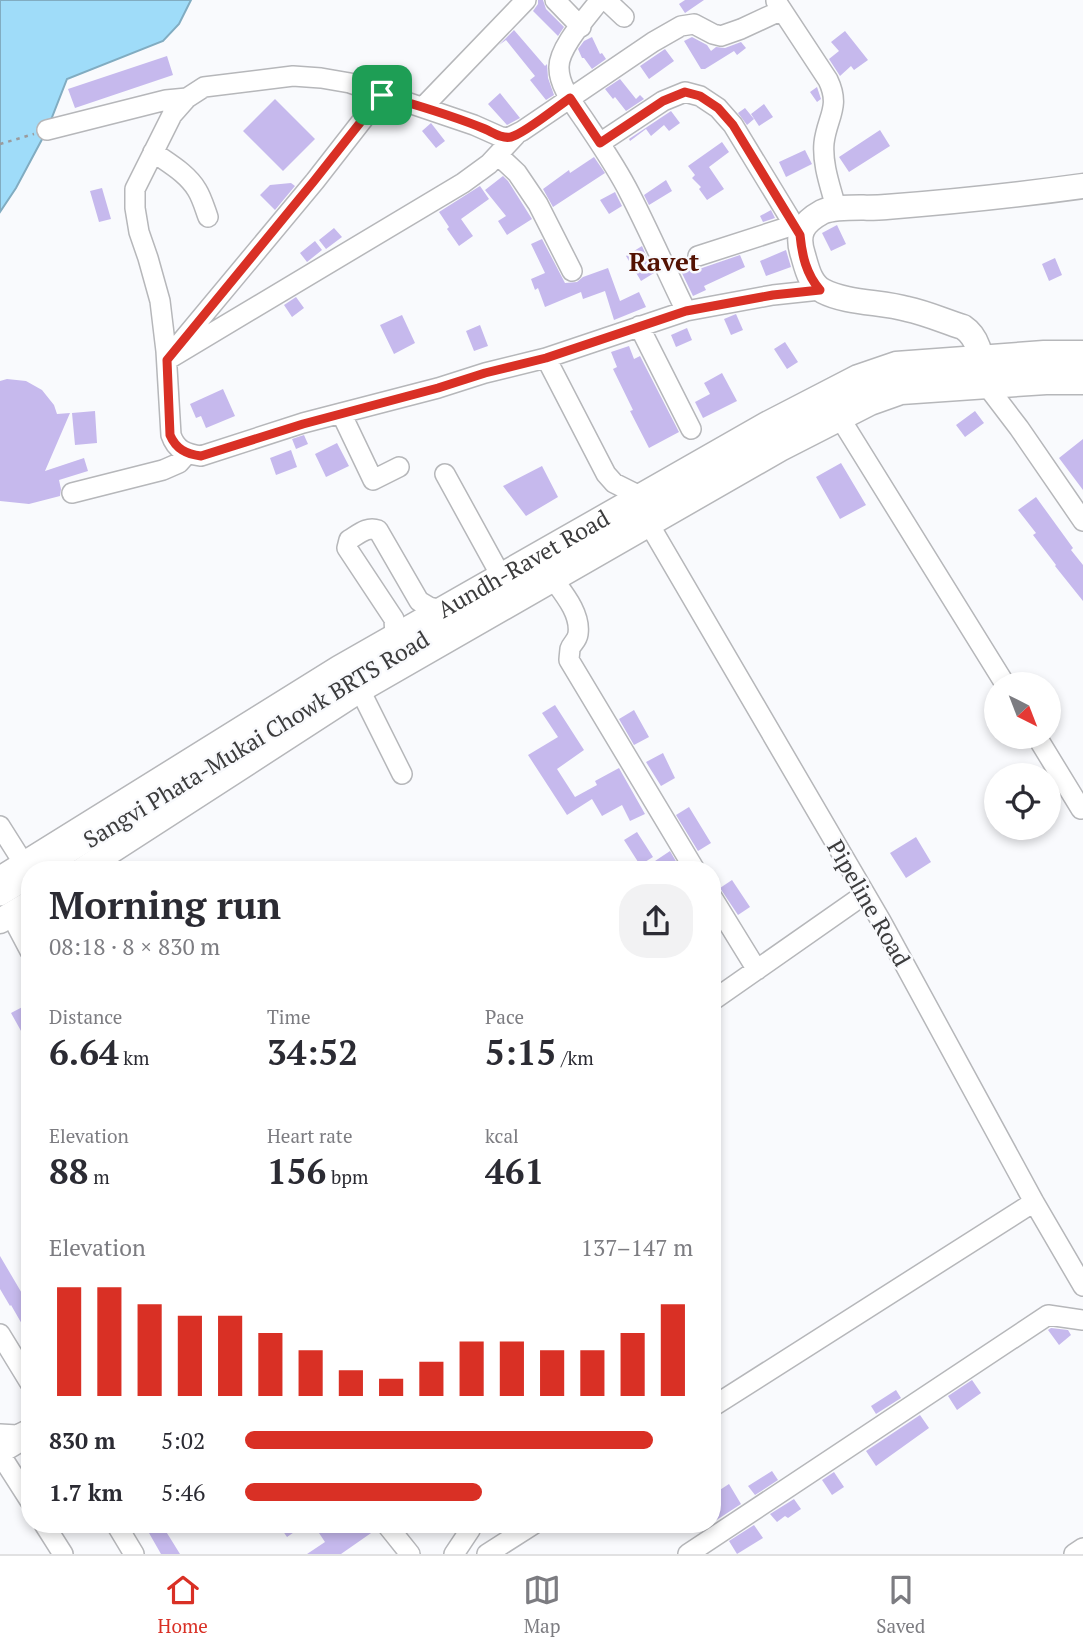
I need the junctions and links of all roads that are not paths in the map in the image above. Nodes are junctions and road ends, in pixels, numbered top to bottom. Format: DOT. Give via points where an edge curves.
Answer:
graph roads {
  1 [pos="526,0"];
  2 [pos="555,0"];
  3 [pos="600,0"];
  4 [pos="606,0"];
  5 [pos="781,4"];
  6 [pos="624,18"];
  7 [pos="581,27"];
  8 [pos="382,95"];
  9 [pos="187,98"];
  10 [pos="570,98"];
  11 [pos="423,107"];
  12 [pos="47,130"];
  13 [pos="516,135"];
  14 [pos="600,143"];
  15 [pos="153,152"];
  16 [pos="498,155"];
  17 [pos="1083,186"];
  18 [pos="836,208"];
  19 [pos="208,217"];
  20 [pos="797,230"];
  21 [pos="698,256"];
  22 [pos="572,271"];
  23 [pos="820,290"];
  24 [pos="686,311"];
  25 [pos="639,326"];
  26 [pos="1083,353"];
  27 [pos="546,358"];
  28 [pos="167,360"];
  29 [pos="1083,367"];
  30 [pos="984,372"];
  31 [pos="1083,382"];
  32 [pos="341,413"];
  33 [pos="840,418"];
  34 [pos="691,429"];
  35 [pos="187,454"];
  36 [pos="399,467"];
  37 [pos="445,474"];
  38 [pos="72,493"];
  39 [pos="640,496"];
  40 [pos="1083,521"];
  41 [pos="649,524"];
  42 [pos="501,576"];
  43 [pos="553,579"];
  44 [pos="442,610"];
  45 [pos="395,636"];
  46 [pos="998,672"];
  47 [pos="360,690"];
  48 [pos="1044,749"];
  49 [pos="402,774"];
  50 [pos="1081,809"];
  51 [pos="0,826"];
  52 [pos="25,861"];
  53 [pos="47,861"];
  54 [pos="48,861"];
  55 [pos="96,861"];
  56 [pos="690,861"];
  57 [pos="21,874"];
  58 [pos="0,879"];
  59 [pos="21,890"];
  60 [pos="865,894"];
  61 [pos="10,909"];
  62 [pos="721,912"];
  63 [pos="21,932"];
  64 [pos="757,970"];
  65 [pos="721,995"];
  66 [pos="1034,1202"];
  67 [pos="1083,1286"];
  68 [pos="1083,1320"];
  69 [pos="0,1334"];
  70 [pos="21,1368"];
  71 [pos="721,1401"];
  72 [pos="21,1433"];
  73 [pos="0,1434"];
  74 [pos="21,1441"];
  75 [pos="0,1454"];
  76 [pos="21,1487"];
  77 [pos="721,1532"];
  78 [pos="50,1533"];
  79 [pos="121,1533"];
  80 [pos="393,1533"];
  81 [pos="468,1533"];
  82 [pos="520,1533"];
  83 [pos="720,1533"];
  84 [pos="1083,1548"];
  85 [pos="63,1554"];
  86 [pos="134,1554"];
  87 [pos="410,1554"];
  88 [pos="454,1554"];
  89 [pos="487,1554"];
  90 [pos="688,1554"];
  91 [pos="1074,1554"];
  1 -- 11 [label="street"];
  2 -- 7 [label="street"];
  3 -- 7 [label="street"];
  4 -- 6 [label="street"];
  5 -- 10 [label="street" via="721,36 694,24 681,26"];
  5 -- 18 [label="street" via="834,92 824,144"];
  7 -- 10 [label="street" via="559,62"];
  8 -- 9 [label="street" via="350,83 293,76 204,87"];
  8 -- 11 [label="street"];
  8 -- 28 [label="street"];
  9 -- 12 [label="street"];
  9 -- 15 [label="street" via="172,115"];
  10 -- 13 [label="street"];
  10 -- 14 [label="street"];
  11 -- 13 [label="street" via="501,137"];
  13 -- 16 [label="street"];
  14 -- 20 [label="street" via="663,101 685,92 700,96 733,125"];
  14 -- 24 [label="street" via="630,193"];
  15 -- 19 [label="street" via="198,191"];
  15 -- 28 [label="street" via="135,189 135,208 160,301"];
  16 -- 22 [label="street" via="538,204"];
  16 -- 28 [label="street" via="463,183"];
  17 -- 18 [label="main road"];
  18 -- 20 [label="main road"];
  20 -- 21 [label="street"];
  20 -- 23 [label="main road" via="810,279"];
  23 -- 24 [label="street"];
  23 -- 30 [label="main road" via="908,309 963,327 974,337"];
  24 -- 25 [label="street"];
  25 -- 27 [label="street"];
  25 -- 34 [label="street"];
  26 -- 30 [label="main road, Aundh-Ravet Road" via="1044,353"];
  27 -- 32 [label="street"];
  27 -- 39 [label="street" via="606,474"];
  28 -- 35 [label="street" via="170,435"];
  29 -- 30 [label="street, Sangvi Phata-Mukai Chowk BRTS Road"];
  30 -- 31 [label="main road, Aundh-Ravet Road"];
  30 -- 33 [label="main road, Aundh-Ravet Road" via="901,392"];
  30 -- 39 [label="main road, Aundh-Ravet Road" via="896,364 858,377"];
  30 -- 40 [label="street"];
  30 -- 54 [label="street, Sangvi Phata-Mukai Chowk BRTS Road" via="899,378 864,390 773,436 346,680"];
  32 -- 35 [label="street" via="201,456"];
  32 -- 36 [label="street" via="373,480"];
  33 -- 41 [label="main road, Aundh-Ravet Road"];
  33 -- 46 [label="street"];
  35 -- 38 [label="street" via="163,470"];
  37 -- 42 [label="street"];
  39 -- 42 [label="main road, Aundh-Ravet Road"];
  41 -- 43 [label="main road, Aundh-Ravet Road"];
  41 -- 60 [label="street, Pipeline Road"];
  42 -- 44 [label="main road, Aundh-Ravet Road"];
  43 -- 47 [label="main road, Aundh-Ravet Road"];
  43 -- 56 [label="street" via="570,604 579,631 569,660"];
  44 -- 45 [label="main road, Aundh-Ravet Road"];
  44 -- 45 [label="street" via="419,601 378,530 365,530 349,540 347,548 394,619"];
  45 -- 53 [label="main road, Aundh-Ravet Road" via="339,668"];
  47 -- 49 [label="street"];
  47 -- 55 [label="main road, Aundh-Ravet Road"];
  48 -- 50 [label="street"];
  51 -- 52 [label="street"];
  57 -- 58 [label="main road, Aundh-Ravet Road"];
  59 -- 61 [label="street, Sangvi Phata-Mukai Chowk BRTS Road"];
  60 -- 64 [label="street"];
  60 -- 66 [label="street, Pipeline Road"];
  61 -- 63 [label="street"];
  62 -- 64 [label="street"];
  64 -- 65 [label="street"];
  66 -- 67 [label="street, Pipeline Road"];
  66 -- 71 [label="street"];
  68 -- 77 [label="street" via="1048,1315"];
  69 -- 70 [label="street"];
  72 -- 73 [label="street"];
  74 -- 75 [label="street"];
  75 -- 76 [label="street"];
  78 -- 85 [label="street"];
  79 -- 86 [label="street"];
  80 -- 87 [label="street"];
  81 -- 88 [label="street"];
  82 -- 89 [label="street"];
  83 -- 90 [label="street"];
  84 -- 91 [label="street"];
}
